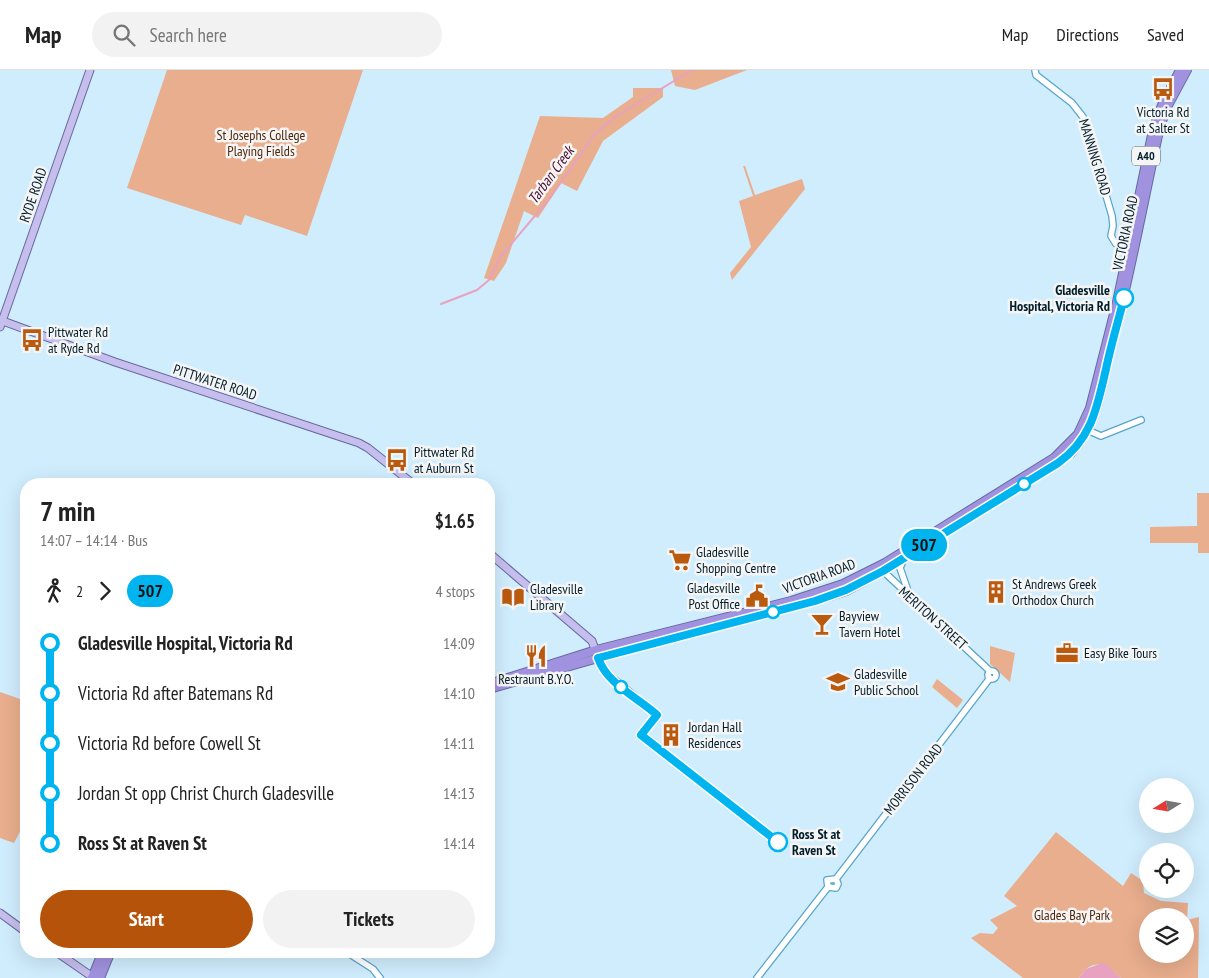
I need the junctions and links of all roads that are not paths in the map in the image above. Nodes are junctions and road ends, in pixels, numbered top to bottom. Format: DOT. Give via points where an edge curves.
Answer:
graph roads {
  1 [pos="90,70"];
  2 [pos="1034,70"];
  3 [pos="1180,70"];
  4 [pos="1187,70"];
  5 [pos="1131,248"];
  6 [pos="1,323"];
  7 [pos="1141,420"];
  8 [pos="1085,429"];
  9 [pos="405,478"];
  10 [pos="905,557"];
  11 [pos="495,558"];
  12 [pos="885,562"];
  13 [pos="883,571"];
  14 [pos="911,598"];
  15 [pos="597,654"];
  16 [pos="990,678"];
  17 [pos="495,682"];
  18 [pos="495,687"];
  19 [pos="657,715"];
  20 [pos="0,914"];
  21 [pos="20,928"];
  22 [pos="65,958"];
  23 [pos="101,958"];
  24 [pos="107,958"];
  25 [pos="356,958"];
  26 [pos="95,978"];
  27 [pos="380,978"];
  28 [pos="757,978"];
  1 -- 6 [label="main road, RYDE ROAD"];
  2 -- 5 [label="street, MANNING ROAD" via="1083,117 1113,221 1111,236 1116,244"];
  3 -- 5 [label="highway, VICTORIA ROAD / A40" via="1152,130"];
  4 -- 5 [label="highway, VICTORIA ROAD / A40" via="1162,120"];
  5 -- 8 [label="highway, VICTORIA ROAD / A40"];
  6 -- 9 [label="main road, PITTWATER ROAD" via="359,443"];
  7 -- 8 [label="street" via="1101,436"];
  8 -- 10 [label="highway, VICTORIA ROAD / A40" via="1071,453 1058,463"];
  8 -- 12 [label="highway, VICTORIA ROAD / A40" via="1054,458"];
  10 -- 13 [label="highway, VICTORIA ROAD / A40"];
  10 -- 14 [label="street" via="900,568 905,589"];
  11 -- 15 [label="main road" via="592,641"];
  12 -- 13 [label="street"];
  12 -- 15 [label="highway, VICTORIA ROAD / A40" via="843,584 813,594"];
  13 -- 14 [label="street, MERITON STREET"];
  13 -- 15 [label="highway, VICTORIA ROAD / A40" via="815,601"];
  14 -- 16 [label="street, MERITON STREET" via="990,671 995,671 994,678"];
  15 -- 17 [label="highway, VICTORIA ROAD / A40"];
  15 -- 18 [label="highway, VICTORIA ROAD / A40"];
  15 -- 19 [label="main road" via="603,669 612,679"];
  16 -- 28 [label="street, MORRISON ROAD" via="836,879 827,880 828,887"];
  20 -- 21 [label="main road"];
  22 -- 26 [label="main road"];
  23 -- 26 [label="highway"];
  24 -- 26 [label="highway"];
  25 -- 27 [label="street"];
}
